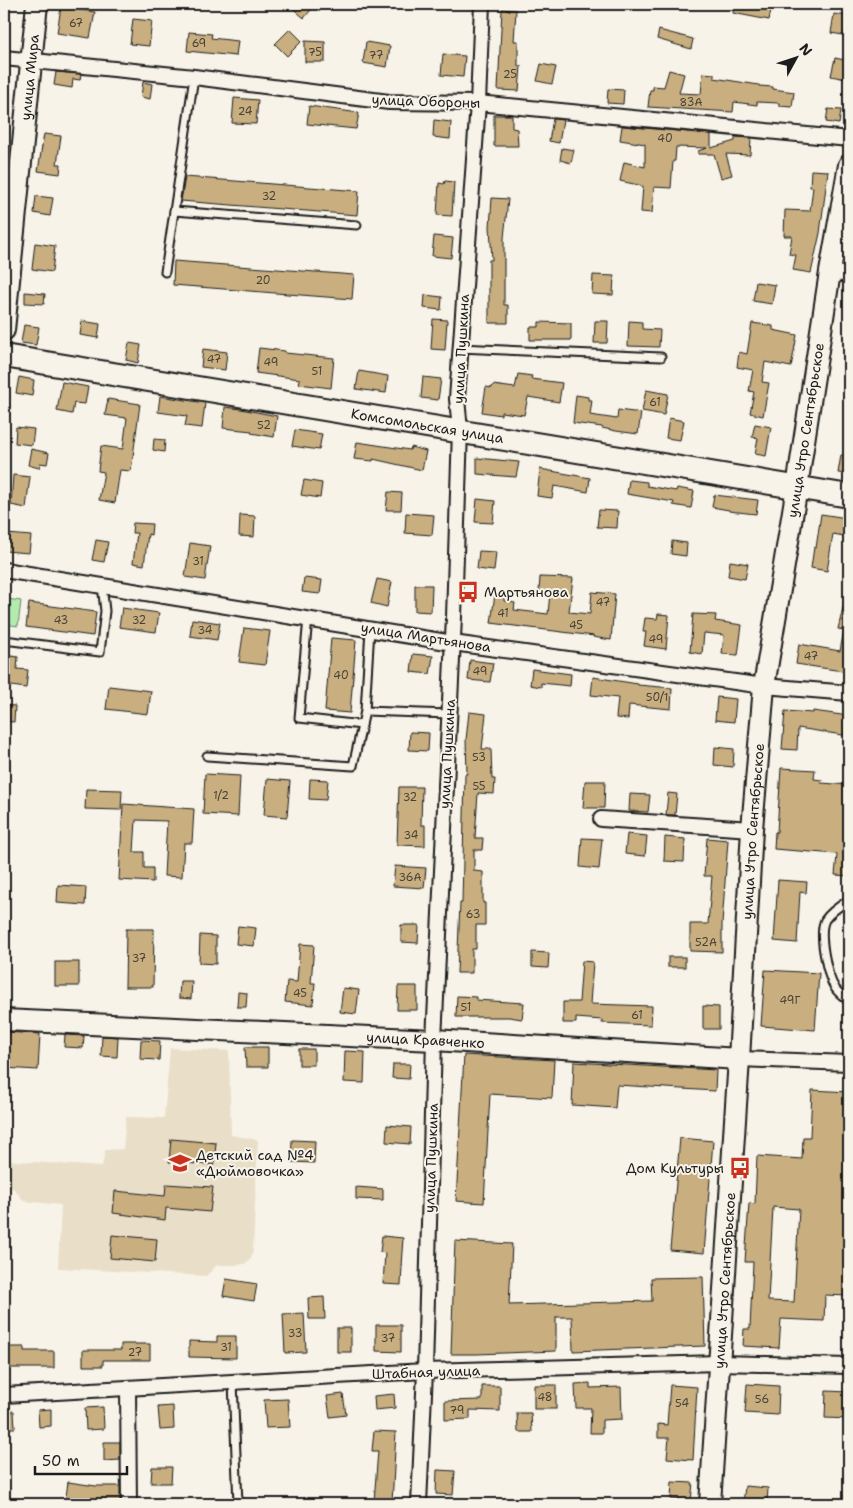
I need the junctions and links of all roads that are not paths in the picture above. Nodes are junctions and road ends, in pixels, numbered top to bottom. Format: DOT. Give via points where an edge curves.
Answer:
graph roads {
  1 [pos="37,4"];
  2 [pos="482,4"];
  3 [pos="4,58"];
  4 [pos="30,59"];
  5 [pos="194,77"];
  6 [pos="478,103"];
  7 [pos="849,139"];
  8 [pos="849,165"];
  9 [pos="174,211"];
  10 [pos="357,225"];
  11 [pos="165,272"];
  12 [pos="840,273"];
  13 [pos="4,330"];
  14 [pos="459,348"];
  15 [pos="4,356"];
  16 [pos="661,357"];
  17 [pos="460,430"];
  18 [pos="797,487"];
  19 [pos="849,496"];
  20 [pos="4,570"];
  21 [pos="102,585"];
  22 [pos="308,618"];
  23 [pos="370,629"];
  24 [pos="4,640"];
  25 [pos="453,643"];
  26 [pos="764,686"];
  27 [pos="849,693"];
  28 [pos="365,711"];
  29 [pos="449,714"];
  30 [pos="362,725"];
  31 [pos="207,756"];
  32 [pos="601,819"];
  33 [pos="752,829"];
  34 [pos="849,900"];
  35 [pos="849,1001"];
  36 [pos="4,1020"];
  37 [pos="434,1040"];
  38 [pos="739,1059"];
  39 [pos="849,1063"];
  40 [pos="719,1363"];
  41 [pos="849,1366"];
  42 [pos="425,1371"];
  43 [pos="233,1382"];
  44 [pos="128,1388"];
  45 [pos="4,1395"];
  46 [pos="129,1504"];
  47 [pos="238,1504"];
  48 [pos="419,1504"];
  49 [pos="710,1504"];
  1 -- 4 [label="street, улица Мира"];
  2 -- 6 [label="street, улица Пушкина"];
  3 -- 4 [label="street, улица Обороны"];
  4 -- 5 [label="street, улица Обороны"];
  4 -- 13 [label="street, улица Мира"];
  5 -- 6 [label="street, улица Обороны" via="389,102"];
  5 -- 9 [label="lane"];
  6 -- 7 [label="street, улица Обороны"];
  6 -- 14 [label="street, улица Пушкина"];
  8 -- 12 [label="street, улица Утро Сентябрьское"];
  9 -- 10 [label="lane"];
  9 -- 11 [label="lane"];
  12 -- 18 [label="street, улица Утро Сентябрьское"];
  14 -- 16 [label="lane"];
  14 -- 17 [label="street, улица Пушкина" via="457,399"];
  15 -- 17 [label="main road, Комсомольская улица"];
  17 -- 18 [label="main road, Комсомольская улица"];
  17 -- 25 [label="street, улица Пушкина"];
  18 -- 19 [label="main road, Комсомольская улица"];
  18 -- 26 [label="street, улица Утро Сентябрьское"];
  20 -- 21 [label="street, улица Мартьянова"];
  21 -- 22 [label="street, улица Мартьянова"];
  21 -- 24 [label="lane" via="105,612 100,652"];
  22 -- 23 [label="street, улица Мартьянова"];
  22 -- 30 [label="lane" via="299,718"];
  23 -- 25 [label="street, улица Мартьянова"];
  23 -- 28 [label="lane"];
  25 -- 26 [label="street, улица Мартьянова"];
  25 -- 29 [label="street, улица Пушкина"];
  26 -- 27 [label="street, улица Мартьянова"];
  26 -- 33 [label="street, улица Утро Сентябрьское"];
  28 -- 29 [label="lane"];
  28 -- 30 [label="lane"];
  29 -- 37 [label="street, улица Пушкина"];
  30 -- 31 [label="lane" via="353,766"];
  32 -- 33 [label="street"];
  33 -- 38 [label="street, улица Утро Сентябрьское"];
  34 -- 35 [label="lane" via="825,920 822,936 834,988"];
  36 -- 37 [label="street, улица Кравченко"];
  37 -- 38 [label="street, улица Кравченко"];
  37 -- 42 [label="street, улица Пушкина"];
  38 -- 39 [label="street, улица Кравченко"];
  38 -- 40 [label="street, улица Утро Сентябрьское"];
  40 -- 41 [label="street, Штабная улица"];
  40 -- 42 [label="street, Штабная улица"];
  40 -- 49 [label="street, улица Утро Сентябрьское"];
  42 -- 43 [label="street, Штабная улица"];
  42 -- 48 [label="street, улица Пушкина"];
  43 -- 44 [label="street, Штабная улица"];
  43 -- 47 [label="lane"];
  44 -- 45 [label="street, Штабная улица"];
  44 -- 46 [label="street"];
}
